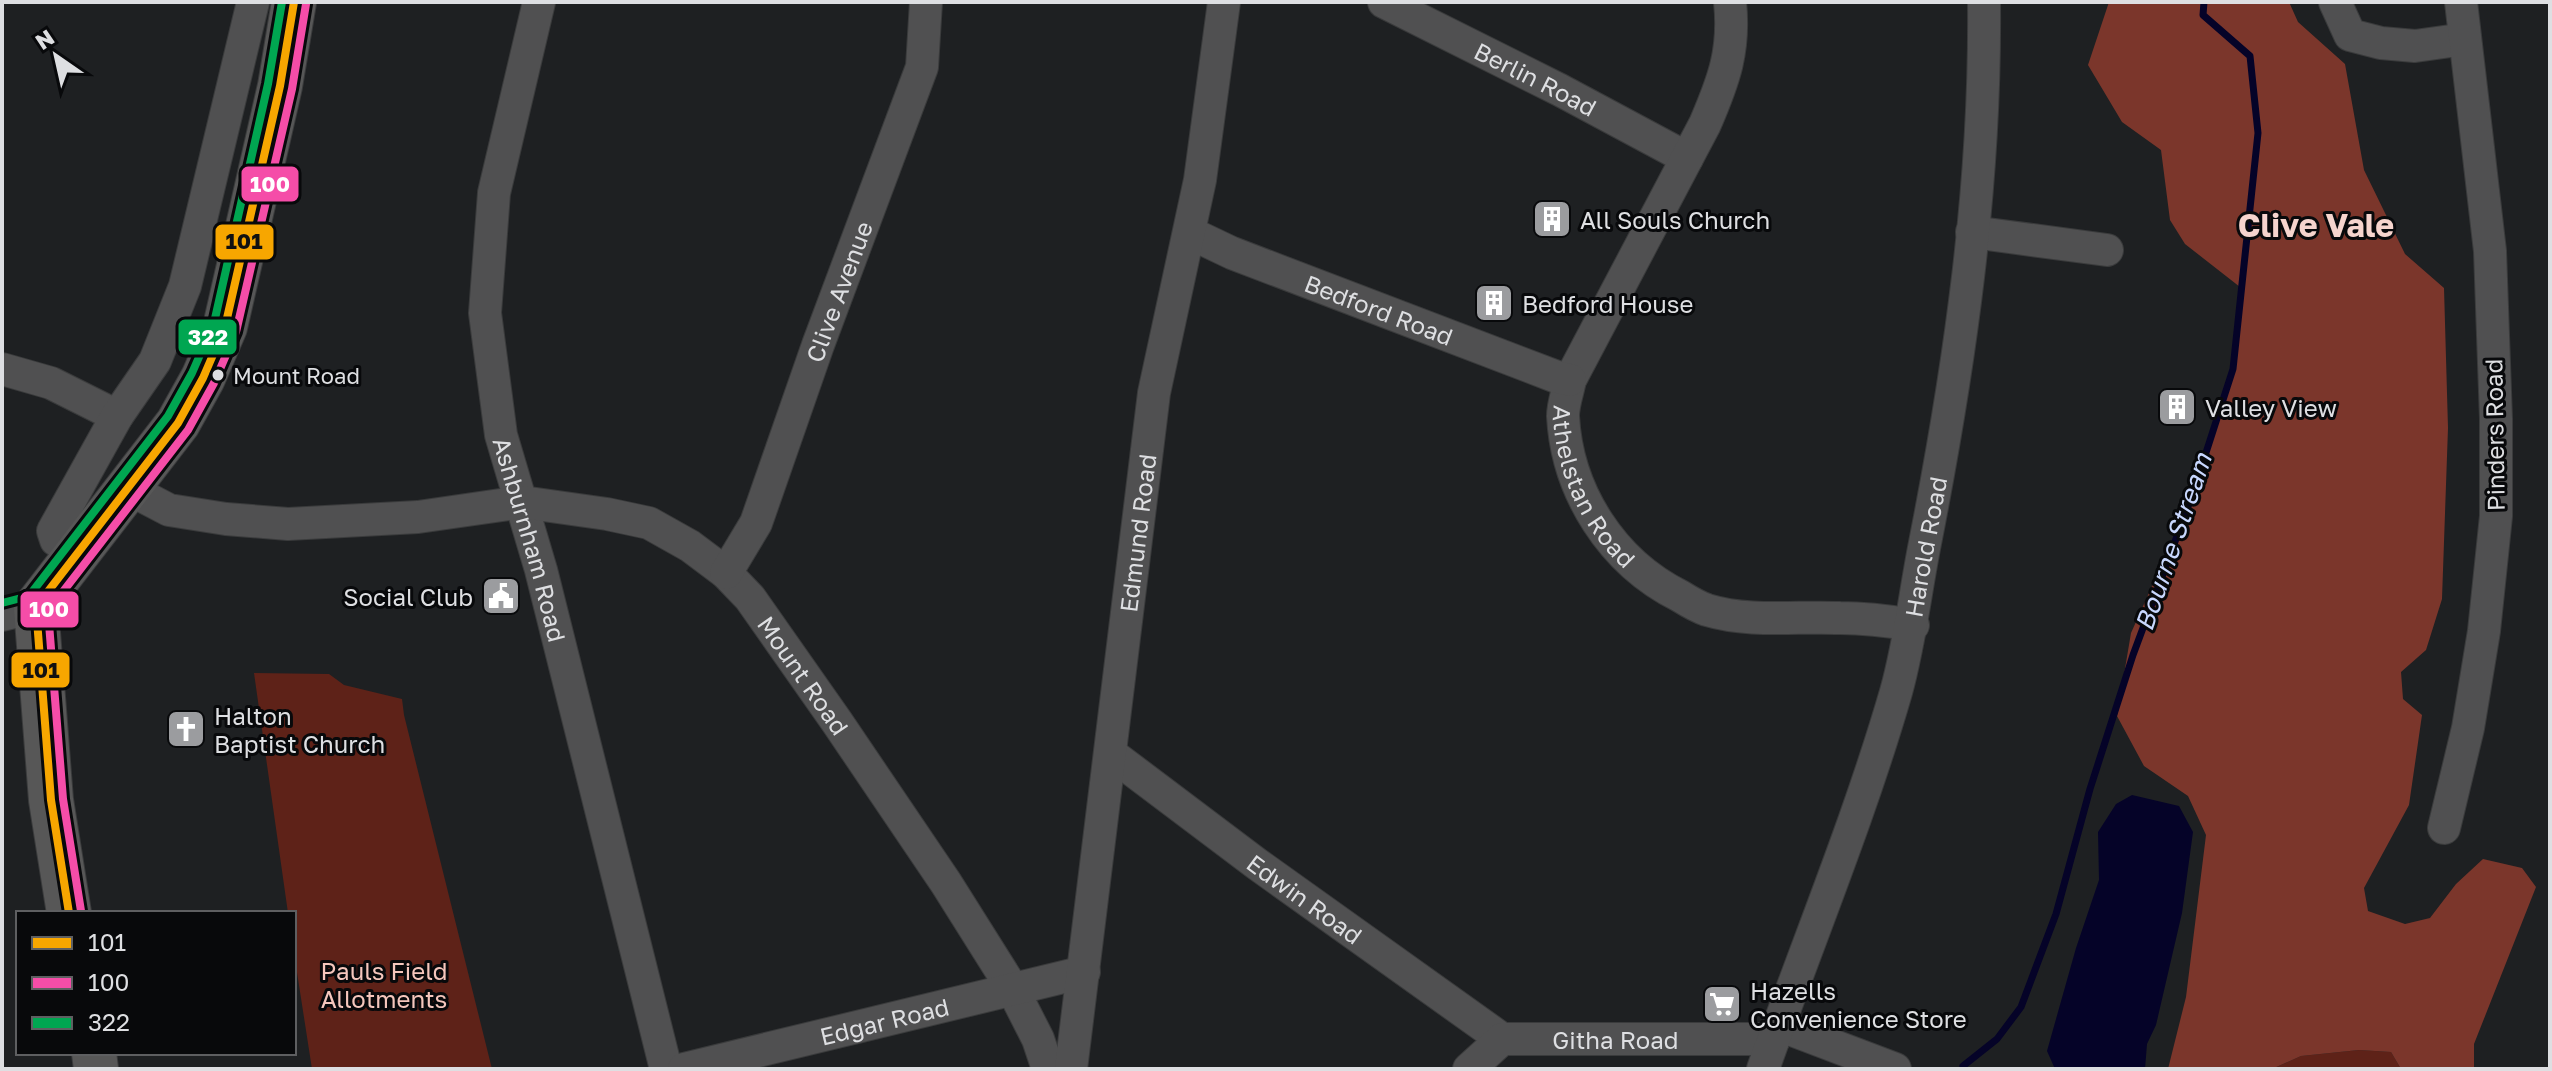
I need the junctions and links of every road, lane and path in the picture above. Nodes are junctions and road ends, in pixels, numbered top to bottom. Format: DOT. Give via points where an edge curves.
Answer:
graph roads {
  1 [pos="253,2"];
  2 [pos="294,2"];
  3 [pos="539,2"];
  4 [pos="926,2"];
  5 [pos="1224,2"];
  6 [pos="1384,2"];
  7 [pos="1730,2"];
  8 [pos="1984,2"];
  9 [pos="2335,2"];
  10 [pos="2461,2"];
  11 [pos="2465,39"];
  12 [pos="1687,158"];
  13 [pos="1972,232"];
  14 [pos="1190,233"];
  15 [pos="2107,250"];
  16 [pos="2,369"];
  17 [pos="1570,380"];
  18 [pos="117,416"];
  19 [pos="127,488"];
  20 [pos="522,502"];
  21 [pos="78,553"];
  22 [pos="726,573"];
  23 [pos="12,610"];
  24 [pos="1913,625"];
  25 [pos="1111,754"];
  26 [pos="2444,828"];
  27 [pos="69,911"];
  28 [pos="1084,972"];
  29 [pos="1012,988"];
  30 [pos="1777,1032"];
  31 [pos="1502,1039"];
  32 [pos="666,1069"];
  33 [pos="684,1069"];
  34 [pos="1048,1069"];
  35 [pos="1071,1069"];
  36 [pos="1469,1069"];
  37 [pos="1763,1069"];
  38 [pos="1895,1069"];
  1 -- 18 [label="street" via="185,286 155,361"];
  2 -- 19 [label="highway" via="277,102 225,327 178,423"];
  3 -- 20 [label="street, Ashburnham Road" via="494,193 485,313 501,435"];
  4 -- 22 [label="street, Clive Avenue" via="922,67 756,523"];
  5 -- 14 [label="street, Edmund Road"];
  6 -- 12 [label="street, Berlin Road"];
  7 -- 12 [label="street, Athelstan Road" via="1733,39 1720,90"];
  8 -- 13 [label="street, Harold Road"];
  9 -- 11 [label="street" via="2350,35 2415,46"];
  10 -- 11 [label="street, Pinders Road"];
  11 -- 26 [label="street, Pinders Road" via="2490,251 2496,516 2468,728"];
  12 -- 17 [label="street, Athelstan Road"];
  13 -- 15 [label="street"];
  13 -- 24 [label="street, Harold Road" via="1946,440"];
  14 -- 17 [label="street, Bedford Road"];
  14 -- 25 [label="street, Edmund Road" via="1154,393"];
  16 -- 18 [label="street" via="51,383"];
  17 -- 24 [label="street, Athelstan Road" via="1563,413 1570,461 1586,501 1631,565 1706,610 1746,617"];
  18 -- 21 [label="street" via="53,531 56,540"];
  19 -- 20 [label="street, Mount Road" via="169,510 288,524 418,517"];
  19 -- 21 [label="highway"];
  20 -- 22 [label="street, Mount Road" via="649,523"];
  20 -- 32 [label="street, Ashburnham Road"];
  21 -- 23 [label="highway"];
  22 -- 29 [label="street, Mount Road" via="750,598 837,722"];
  23 -- 27 [label="highway"];
  24 -- 30 [label="street, Harold Road" via="1875,756"];
  25 -- 28 [label="street, Edmund Road"];
  25 -- 31 [label="street, Edwin Road"];
  28 -- 29 [label="street, Edgar Road"];
  28 -- 35 [label="street, Edmund Road"];
  29 -- 33 [label="street, Edgar Road"];
  29 -- 34 [label="street, Mount Road"];
  30 -- 31 [label="street, Githa Road"];
  30 -- 37 [label="street, Harold Road"];
  30 -- 38 [label="street"];
  31 -- 36 [label="street"];
}
